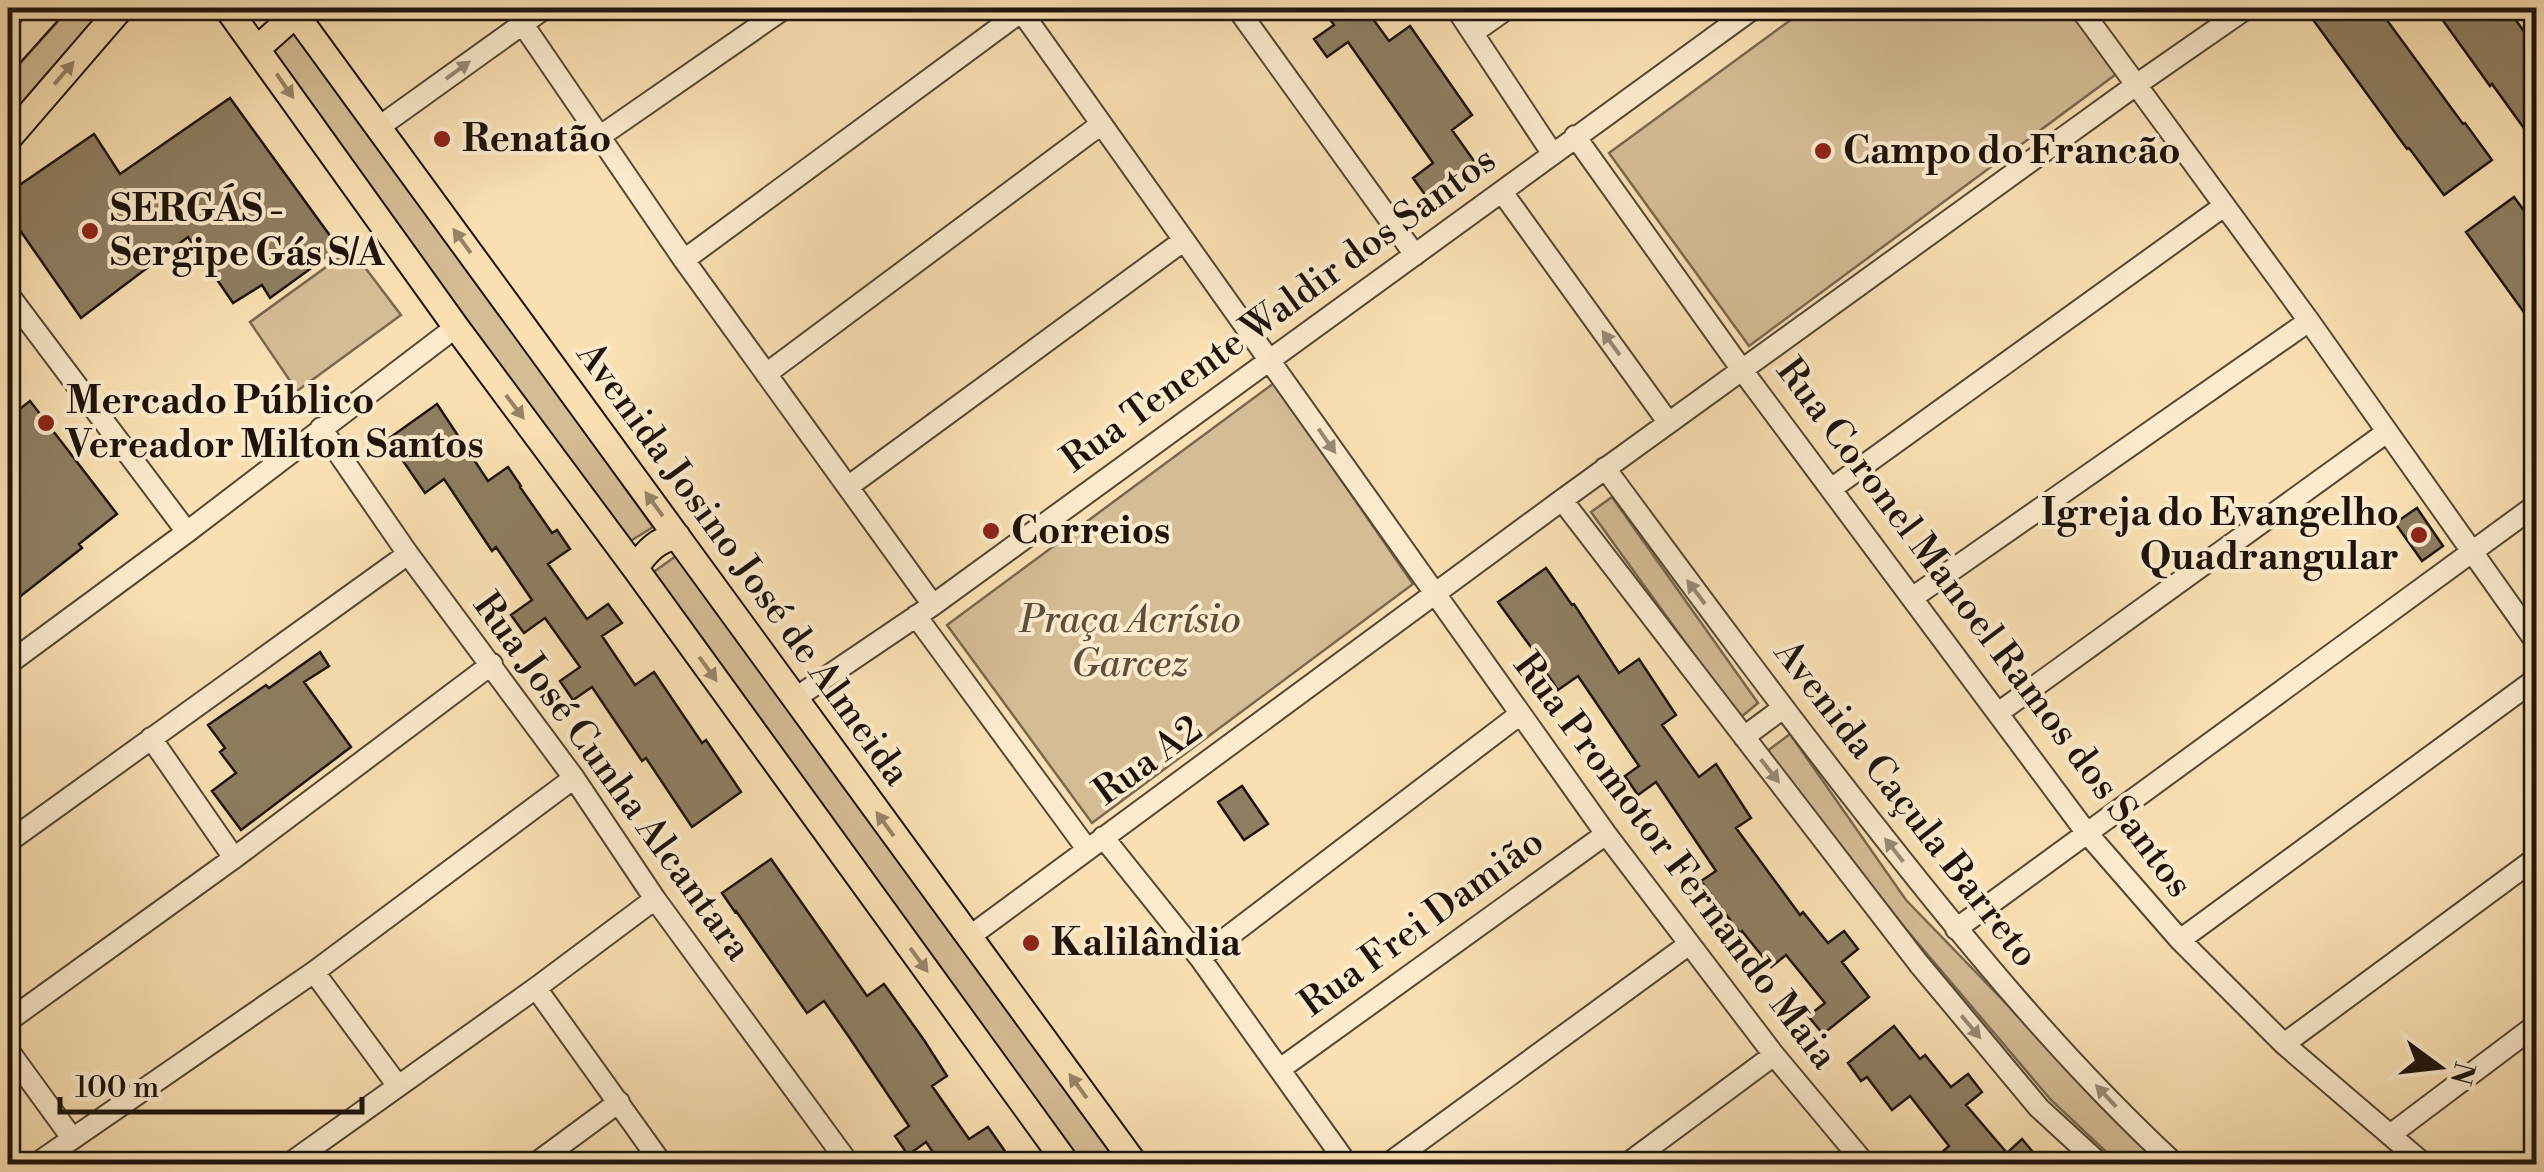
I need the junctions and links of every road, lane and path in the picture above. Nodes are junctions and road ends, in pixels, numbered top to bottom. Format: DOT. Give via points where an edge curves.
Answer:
graph roads {
  1 [pos="51,8"];
  2 [pos="122,8"];
  3 [pos="227,8"];
  4 [pos="544,8"];
  5 [pos="785,8"];
  6 [pos="1237,8"];
  7 [pos="1456,8"];
  8 [pos="1508,8"];
  9 [pos="1754,8"];
  10 [pos="2080,8"];
  11 [pos="2247,8"];
  12 [pos="1021,9"];
  13 [pos="293,11"];
  14 [pos="522,24"];
  15 [pos="1474,32"];
  16 [pos="258,48"];
  17 [pos="8,56"];
  18 [pos="2136,84"];
  19 [pos="1100,124"];
  20 [pos="379,127"];
  21 [pos="1575,136"];
  22 [pos="599,138"];
  23 [pos="8,139"];
  24 [pos="1552,153"];
  25 [pos="1502,192"];
  26 [pos="2224,206"];
  27 [pos="1183,242"];
  28 [pos="1415,255"];
  29 [pos="684,260"];
  30 [pos="8,294"];
  31 [pos="2309,321"];
  32 [pos="456,327"];
  33 [pos="1270,361"];
  34 [pos="1742,370"];
  35 [pos="766,374"];
  36 [pos="1668,422"];
  37 [pos="322,428"];
  38 [pos="2387,432"];
  39 [pos="1605,468"];
  40 [pos="849,486"];
  41 [pos="1832,490"];
  42 [pos="1562,500"];
  43 [pos="2536,505"];
  44 [pos="186,532"];
  45 [pos="677,536"];
  46 [pos="2472,550"];
  47 [pos="408,554"];
  48 [pos="635,568"];
  49 [pos="1435,594"];
  50 [pos="1912,598"];
  51 [pos="924,610"];
  52 [pos="2536,642"];
  53 [pos="8,664"];
  54 [pos="492,664"];
  55 [pos="2536,680"];
  56 [pos="794,699"];
  57 [pos="1783,708"];
  58 [pos="1998,713"];
  59 [pos="1520,716"];
  60 [pos="1744,737"];
  61 [pos="150,738"];
  62 [pos="574,778"];
  63 [pos="2086,832"];
  64 [pos="1606,834"];
  65 [pos="8,842"];
  66 [pos="1095,843"];
  67 [pos="234,858"];
  68 [pos="2536,858"];
  69 [pos="655,899"];
  70 [pos="1956,928"];
  71 [pos="969,938"];
  72 [pos="2180,940"];
  73 [pos="1688,945"];
  74 [pos="1200,958"];
  75 [pos="314,972"];
  76 [pos="536,988"];
  77 [pos="8,1020"];
  78 [pos="2536,1025"];
  79 [pos="2284,1044"];
  80 [pos="8,1050"];
  81 [pos="1774,1055"];
  82 [pos="1280,1069"];
  83 [pos="398,1086"];
  84 [pos="619,1102"];
  85 [pos="2390,1135"];
  86 [pos="72,1138"];
  87 [pos="36,1164"];
  88 [pos="289,1164"];
  89 [pos="534,1164"];
  90 [pos="662,1164"];
  91 [pos="849,1164"];
  92 [pos="1067,1164"];
  93 [pos="1135,1164"];
  94 [pos="1348,1164"];
  95 [pos="1388,1164"];
  96 [pos="1626,1164"];
  97 [pos="1863,1164"];
  98 [pos="2100,1164"];
  99 [pos="2175,1164"];
  100 [pos="2424,1164"];
  1 -- 17 [label="main road"];
  23 -- 2 [label="main road, one-way"];
  3 -- 16 [label="main road"];
  4 -- 14 [label="street"];
  5 -- 22 [label="street"];
  6 -- 28 [label="street"];
  7 -- 15 [label="street"];
  8 -- 15 [label="street"];
  9 -- 21 [label="street, Rua Tenente Waldir dos Santos"];
  10 -- 18 [label="street"];
  11 -- 18 [label="street, Rua A2"];
  12 -- 19 [label="street, Rua Promotor Fernando Maia"];
  12 -- 29 [label="street"];
  13 -- 16 [label="main road"];
  13 -- 20 [label="main road, Avenida Josino José de Almeida"];
  20 -- 14 [label="street, one-way"];
  14 -- 22 [label="street"];
  15 -- 24 [label="street"];
  16 -- 32 [label="main road, one-way"];
  18 -- 26 [label="street"];
  18 -- 34 [label="street, Rua A2"];
  19 -- 27 [label="street, Rua Promotor Fernando Maia"];
  19 -- 35 [label="street"];
  45 -- 20 [label="main road, Avenida Josino José de Almeida, one-way"];
  21 -- 24 [label="street, Rua Tenente Waldir dos Santos"];
  21 -- 34 [label="street, Rua Coronel Manoel Ramos dos Santos"];
  22 -- 29 [label="street"];
  24 -- 25 [label="street, Rua Tenente Waldir dos Santos"];
  25 -- 28 [label="street, Rua Tenente Waldir dos Santos"];
  36 -- 25 [label="street, one-way"];
  26 -- 31 [label="street"];
  26 -- 41 [label="street"];
  27 -- 33 [label="street, Rua Promotor Fernando Maia"];
  27 -- 40 [label="street"];
  28 -- 33 [label="street, Rua Tenente Waldir dos Santos"];
  29 -- 35 [label="street"];
  30 -- 44 [label="street"];
  31 -- 38 [label="street"];
  31 -- 50 [label="street"];
  32 -- 37 [label="street"];
  32 -- 48 [label="main road, one-way"];
  33 -- 49 [label="street, Rua Promotor Fernando Maia, one-way"];
  33 -- 51 [label="street, Rua Tenente Waldir dos Santos"];
  34 -- 36 [label="street, Rua A2"];
  34 -- 41 [label="street, Rua Coronel Manoel Ramos dos Santos"];
  35 -- 40 [label="street"];
  36 -- 39 [label="street, Rua A2"];
  37 -- 44 [label="street"];
  37 -- 47 [label="street, Rua José Cunha Alcantara"];
  38 -- 46 [label="street"];
  38 -- 58 [label="street"];
  39 -- 42 [label="street, Rua A2"];
  57 -- 39 [label="street, Avenida Caçula Barreto, one-way"];
  40 -- 51 [label="street"];
  41 -- 50 [label="street, Rua Coronel Manoel Ramos dos Santos"];
  42 -- 49 [label="street, Rua A2"];
  42 -- 60 [label="street"];
  43 -- 46 [label="street"];
  44 -- 53 [label="street"];
  45 -- 48 [label="main road" via="655,544"];
  45 -- 56 [label="main road, Avenida Josino José de Almeida"];
  46 -- 52 [label="street"];
  46 -- 63 [label="street"];
  47 -- 54 [label="street, Rua José Cunha Alcantara"];
  47 -- 61 [label="street"];
  48 -- 92 [label="main road, one-way"];
  49 -- 59 [label="street, Rua Promotor Fernando Maia"];
  49 -- 66 [label="street, Rua A2"];
  50 -- 58 [label="street, Rua Coronel Manoel Ramos dos Santos"];
  51 -- 56 [label="street, Rua Tenente Waldir dos Santos"];
  51 -- 66 [label="street"];
  54 -- 62 [label="street, Rua José Cunha Alcantara"];
  54 -- 67 [label="street"];
  55 -- 72 [label="street"];
  71 -- 56 [label="main road, Avenida Josino José de Almeida, one-way"];
  57 -- 60 [label="street"];
  70 -- 57 [label="street, Avenida Caçula Barreto, one-way"];
  58 -- 63 [label="street, Rua Coronel Manoel Ramos dos Santos"];
  59 -- 64 [label="street, Rua Promotor Fernando Maia"];
  59 -- 74 [label="street"];
  60 -- 98 [label="street, one-way" via="1918,964 2039,1108"];
  61 -- 65 [label="street"];
  61 -- 67 [label="street"];
  62 -- 69 [label="street, Rua José Cunha Alcantara"];
  62 -- 75 [label="street"];
  63 -- 70 [label="street"];
  63 -- 72 [label="street, Rua Coronel Manoel Ramos dos Santos"];
  64 -- 73 [label="street, Rua Promotor Fernando Maia"];
  64 -- 82 [label="street, Rua Frei Damião"];
  66 -- 71 [label="street, Rua A2"];
  66 -- 74 [label="street"];
  67 -- 77 [label="street"];
  68 -- 79 [label="street"];
  69 -- 76 [label="street"];
  69 -- 91 [label="street, Rua José Cunha Alcantara"];
  99 -- 70 [label="street, Avenida Caçula Barreto, one-way" via="2039,1025"];
  93 -- 71 [label="main road, Avenida Josino José de Almeida, one-way"];
  72 -- 79 [label="street, Rua Coronel Manoel Ramos dos Santos"];
  73 -- 81 [label="street, Rua Promotor Fernando Maia"];
  73 -- 95 [label="street"];
  74 -- 82 [label="street"];
  75 -- 83 [label="street"];
  75 -- 86 [label="street"];
  76 -- 83 [label="street"];
  76 -- 84 [label="street"];
  78 -- 85 [label="street"];
  79 -- 85 [label="street, Rua Coronel Manoel Ramos dos Santos"];
  80 -- 86 [label="street"];
  81 -- 96 [label="street"];
  81 -- 97 [label="street, Rua Promotor Fernando Maia"];
  82 -- 94 [label="street"];
  83 -- 88 [label="street"];
  84 -- 89 [label="street"];
  84 -- 90 [label="street"];
  85 -- 100 [label="street, Rua Coronel Manoel Ramos dos Santos"];
  86 -- 87 [label="street"];
}
